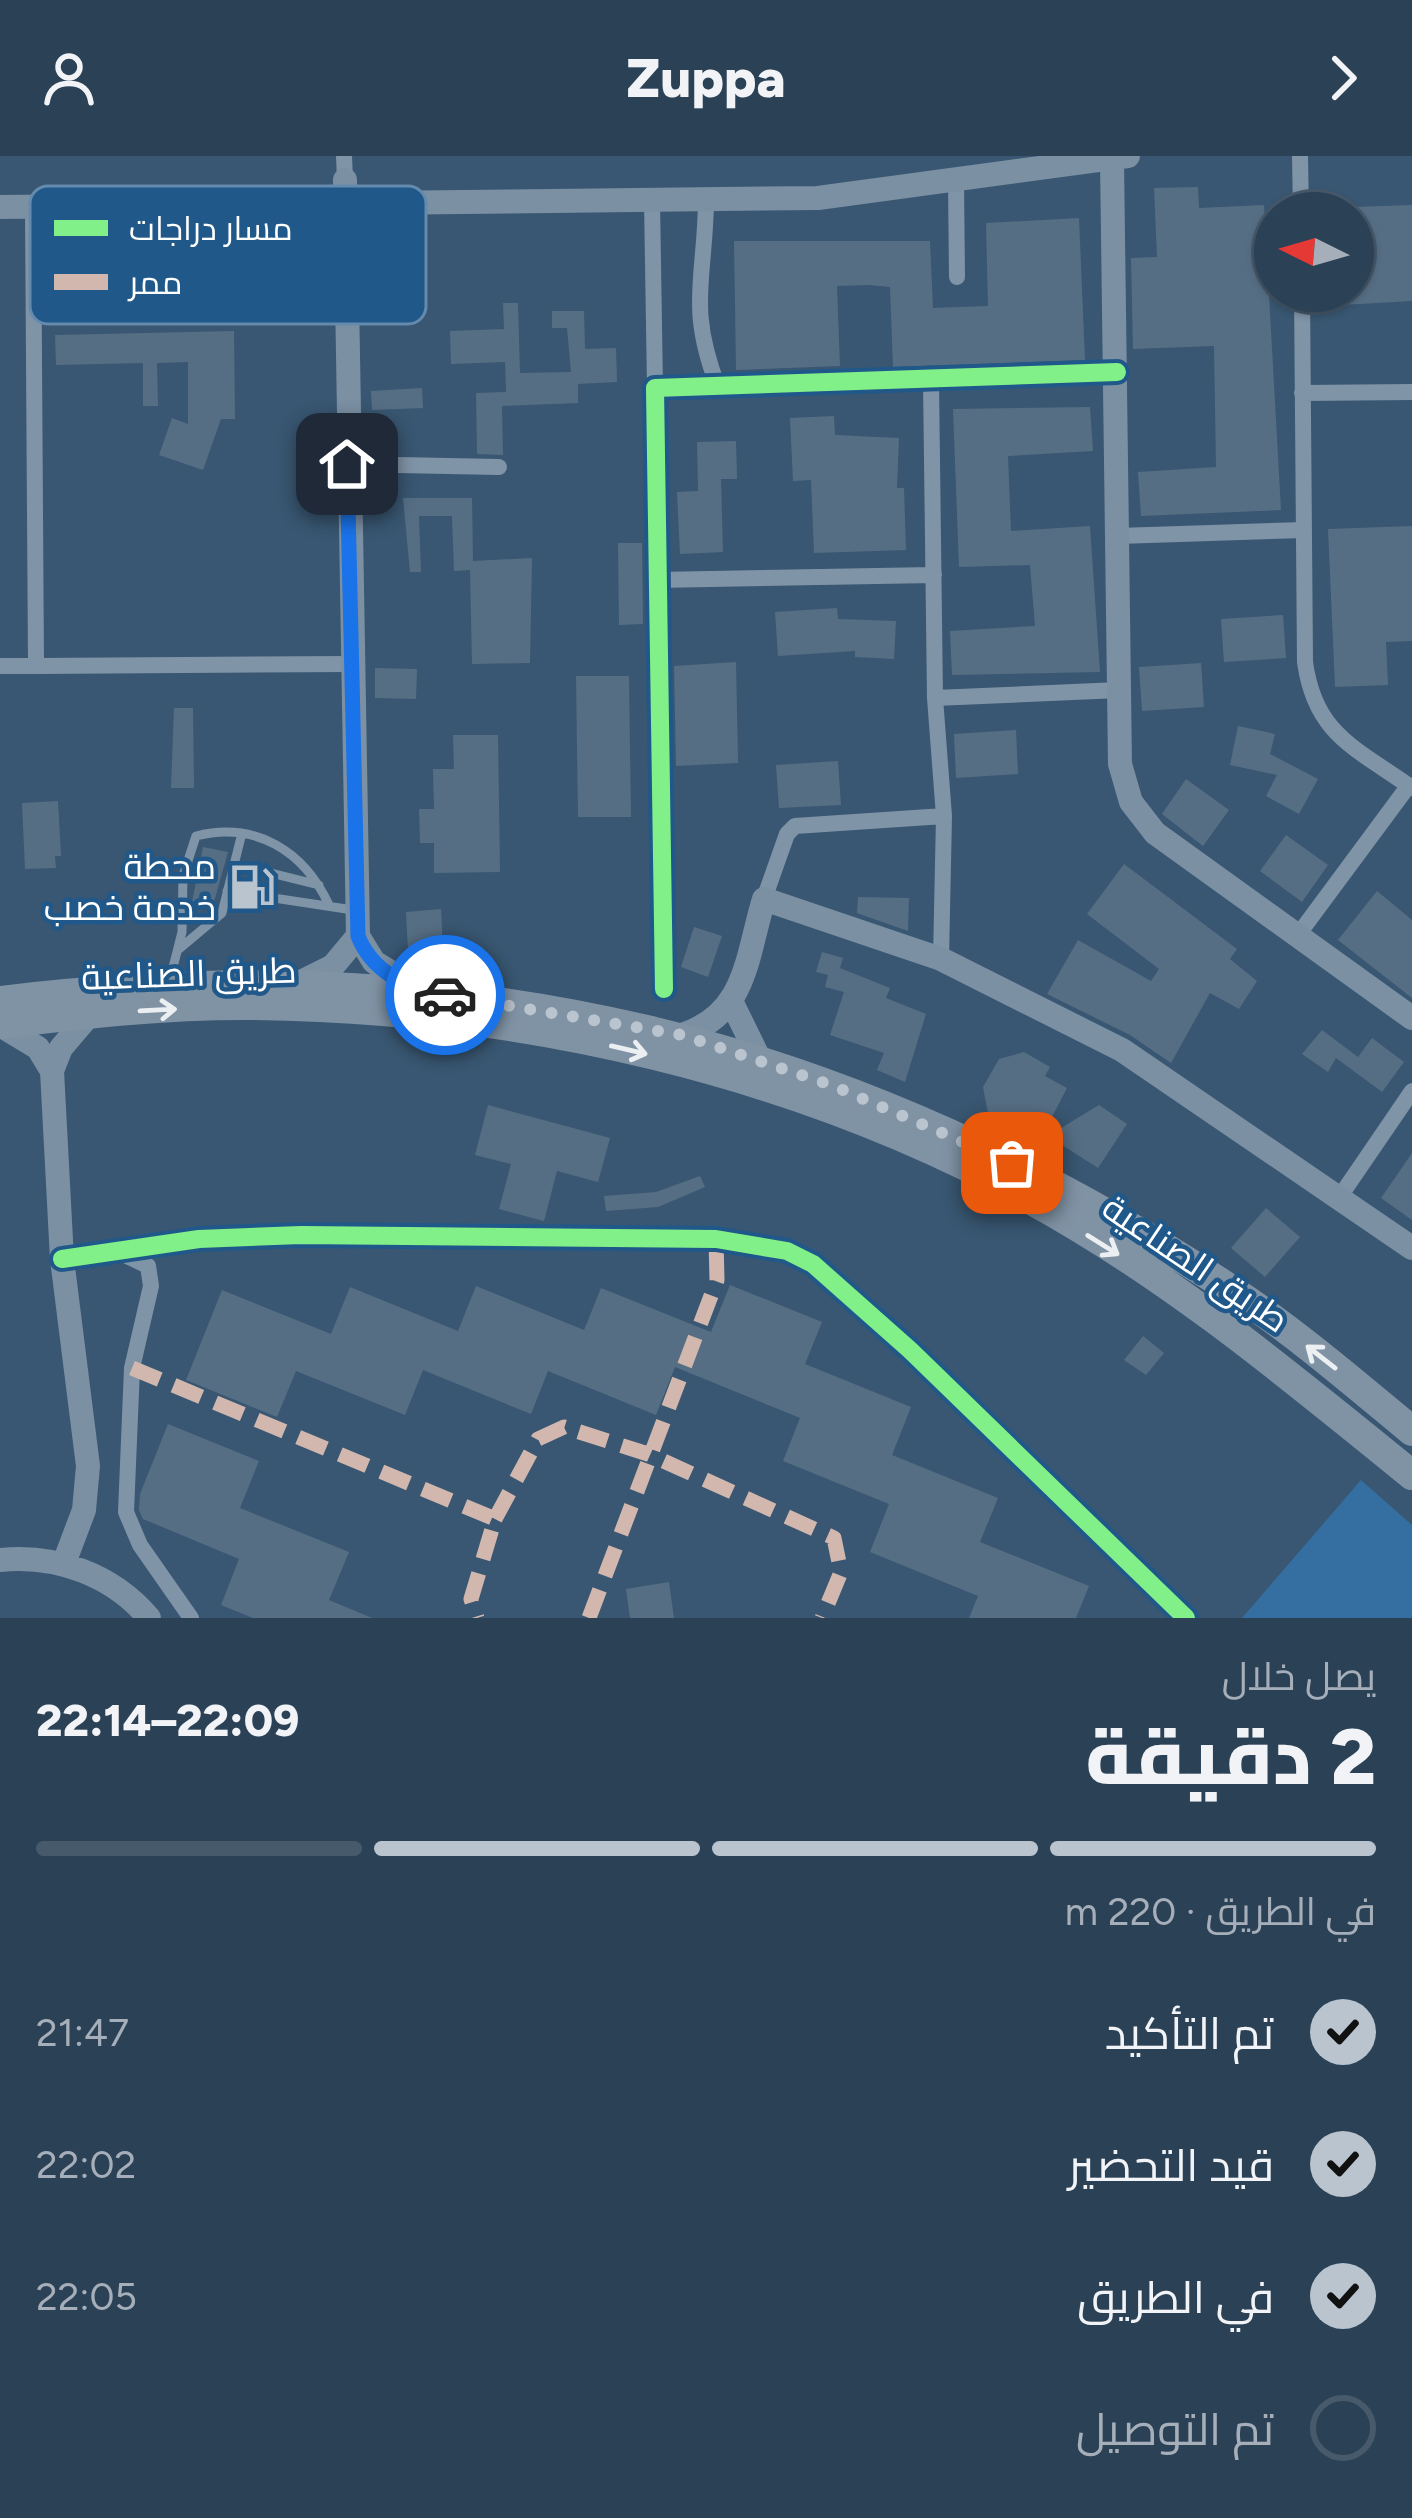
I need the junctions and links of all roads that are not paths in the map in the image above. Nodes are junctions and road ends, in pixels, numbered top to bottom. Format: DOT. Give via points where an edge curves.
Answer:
graph roads {
  1 [pos="1300,156"];
  2 [pos="1120,158"];
  3 [pos="345,180"];
  4 [pos="956,182"];
  5 [pos="273,186"];
  6 [pos="1301,192"];
  7 [pos="652,200"];
  8 [pos="706,200"];
  9 [pos="30,206"];
  10 [pos="0,207"];
  11 [pos="957,277"];
  12 [pos="1301,312"];
  13 [pos="34,324"];
  14 [pos="346,324"];
  15 [pos="1117,372"];
  16 [pos="931,381"];
  17 [pos="718,387"];
  18 [pos="655,388"];
  19 [pos="1412,392"];
  20 [pos="1302,393"];
  21 [pos="347,464"];
  22 [pos="499,467"];
  23 [pos="1304,530"];
  24 [pos="1118,536"];
  25 [pos="934,574"];
  26 [pos="657,580"];
  27 [pos="350,664"];
  28 [pos="0,666"];
  29 [pos="36,666"];
  30 [pos="1119,690"];
  31 [pos="935,698"];
  32 [pos="1410,786"];
  33 [pos="944,817"];
  34 [pos="242,833"];
  35 [pos="234,864"];
  36 [pos="319,885"];
  37 [pos="227,891"];
  38 [pos="764,899"];
  39 [pos="328,905"];
  40 [pos="358,923"];
  41 [pos="1298,935"];
  42 [pos="177,952"];
  43 [pos="941,959"];
  44 [pos="169,983"];
  45 [pos="298,983"];
  46 [pos="664,989"];
  47 [pos="424,992"];
  48 [pos="0,1001"];
  49 [pos="733,1003"];
  50 [pos="90,1014"];
  51 [pos="1412,1018"];
  52 [pos="0,1025"];
  53 [pos="682,1035"];
  54 [pos="759,1058"];
  55 [pos="52,1071"];
  56 [pos="1412,1091"];
  57 [pos="1341,1195"];
  58 [pos="1412,1248"];
  59 [pos="122,1254"];
  60 [pos="62,1259"];
  61 [pos="1412,1431"];
  62 [pos="1412,1475"];
  63 [pos="0,1560"];
  64 [pos="64,1563"];
  65 [pos="149,1618"];
  66 [pos="190,1618"];
  67 [pos="1186,1618"];
  1 -- 6 [label="street"];
  2 -- 4 [label="street"];
  2 -- 15 [label="street"];
  3 -- 5 [label="street"];
  3 -- 7 [label="street"];
  4 -- 8 [label="street" via="818,198"];
  4 -- 11 [label="street"];
  7 -- 8 [label="street"];
  7 -- 18 [label="street"];
  8 -- 17 [label="street" via="696,301"];
  9 -- 10 [label="street"];
  12 -- 20 [label="street"];
  13 -- 29 [label="street"];
  14 -- 21 [label="street"];
  15 -- 16 [label="street"];
  15 -- 24 [label="street"];
  16 -- 17 [label="street"];
  16 -- 25 [label="street"];
  17 -- 18 [label="street"];
  18 -- 26 [label="street"];
  19 -- 20 [label="street"];
  20 -- 23 [label="street"];
  21 -- 22 [label="street"];
  21 -- 27 [label="street"];
  23 -- 24 [label="street"];
  23 -- 32 [label="street" via="1310,699 1331,730"];
  24 -- 30 [label="street"];
  25 -- 26 [label="street"];
  25 -- 31 [label="street"];
  26 -- 46 [label="street"];
  27 -- 29 [label="street"];
  27 -- 40 [label="street"];
  28 -- 29 [label="street"];
  30 -- 31 [label="street"];
  30 -- 41 [label="street" via="1120,764 1131,802 1155,833"];
  31 -- 33 [label="street"];
  32 -- 41 [label="street"];
  33 -- 38 [label="street" via="795,826"];
  33 -- 43 [label="street"];
  34 -- 35 [label="lane"];
  34 -- 36 [label="lane" via="293,854"];
  34 -- 42 [label="lane" via="218,830 189,845"];
  35 -- 36 [label="lane"];
  35 -- 37 [label="lane"];
  36 -- 39 [label="lane"];
  37 -- 39 [label="lane"];
  37 -- 42 [label="lane" via="222,913"];
  38 -- 43 [label="street"];
  38 -- 49 [label="street"];
  39 -- 40 [label="lane"];
  40 -- 45 [label="street" via="333,966"];
  40 -- 47 [label="street" via="374,962"];
  41 -- 51 [label="street"];
  42 -- 44 [label="lane"];
  43 -- 57 [label="street" via="1122,1050"];
  44 -- 45 [label="highway, طريق الصناعية"];
  44 -- 48 [label="highway, طريق الصناعية"];
  45 -- 47 [label="highway, طريق الصناعية"];
  47 -- 53 [label="highway, طريق الصناعية"];
  49 -- 53 [label="street" via="716,1022"];
  49 -- 54 [label="street"];
  50 -- 52 [label="highway, طريق الصناعية"];
  50 -- 55 [label="street"];
  50 -- 62 [label="highway, طريق الصناعية, one-way" via="250,1004 431,1016 576,1038 822,1106 1032,1200 1219,1318"];
  52 -- 55 [label="street" via="38,1048"];
  53 -- 54 [label="highway, طريق الصناعية"];
  61 -- 54 [label="highway, طريق الصناعية, one-way" via="1238,1294 1083,1200 950,1132"];
  55 -- 60 [label="street"];
  56 -- 57 [label="street"];
  57 -- 58 [label="street"];
  59 -- 60 [label="street"];
  59 -- 66 [label="street" via="148,1266 151,1286 132,1368 126,1512"];
  59 -- 67 [label="street" via="199,1239 301,1235 716,1239 787,1251 813,1264 910,1350"];
  60 -- 64 [label="street" via="88,1466"];
  63 -- 64 [label="street"];
  64 -- 65 [label="street" via="112,1585"];
}
